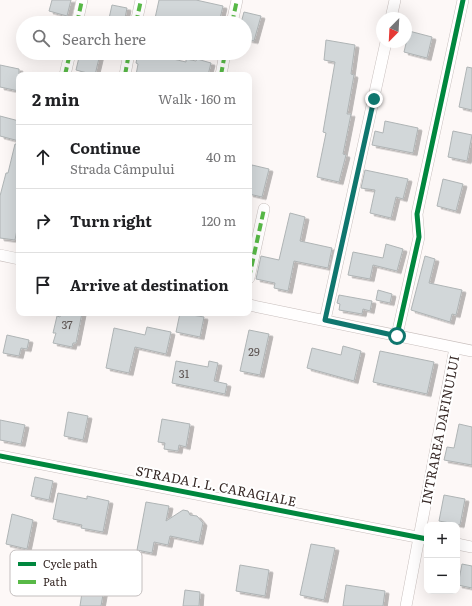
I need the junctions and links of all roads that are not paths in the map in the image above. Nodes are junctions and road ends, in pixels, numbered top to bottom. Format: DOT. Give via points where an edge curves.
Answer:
graph roads {
  1 [pos="82,0"];
  2 [pos="140,0"];
  3 [pos="237,0"];
  4 [pos="395,0"];
  5 [pos="463,0"];
  6 [pos="392,12"];
  7 [pos="79,16"];
  8 [pos="137,16"];
  9 [pos="234,16"];
  10 [pos="385,48"];
  11 [pos="68,60"];
  12 [pos="127,60"];
  13 [pos="224,60"];
  14 [pos="66,72"];
  15 [pos="125,72"];
  16 [pos="221,72"];
  17 [pos="264,209"];
  18 [pos="0,256"];
  19 [pos="16,259"];
  20 [pos="252,264"];
  21 [pos="252,306"];
  22 [pos="325,320"];
  23 [pos="397,336"];
  24 [pos="455,348"];
  25 [pos="472,351"];
  26 [pos="0,456"];
  27 [pos="423,538"];
  28 [pos="460,545"];
  29 [pos="472,547"];
  30 [pos="406,606"];
  1 -- 7 [label="street"];
  2 -- 8 [label="street"];
  3 -- 9 [label="street"];
  4 -- 6 [label="street"];
  5 -- 23 [label="street" via="417,214 419,237"];
  10 -- 22 [label="street"];
  11 -- 14 [label="street"];
  12 -- 15 [label="street"];
  13 -- 16 [label="street"];
  17 -- 20 [label="street"];
  18 -- 19 [label="street"];
  21 -- 22 [label="street"];
  22 -- 23 [label="street"];
  23 -- 24 [label="street"];
  24 -- 25 [label="street"];
  24 -- 27 [label="street, INTRAREA DAFINULUI"];
  26 -- 27 [label="street, STRADA I. L. CARAGIALE"];
  27 -- 30 [label="street, INTRAREA DAFINULUI"];
  28 -- 29 [label="street"];
}
